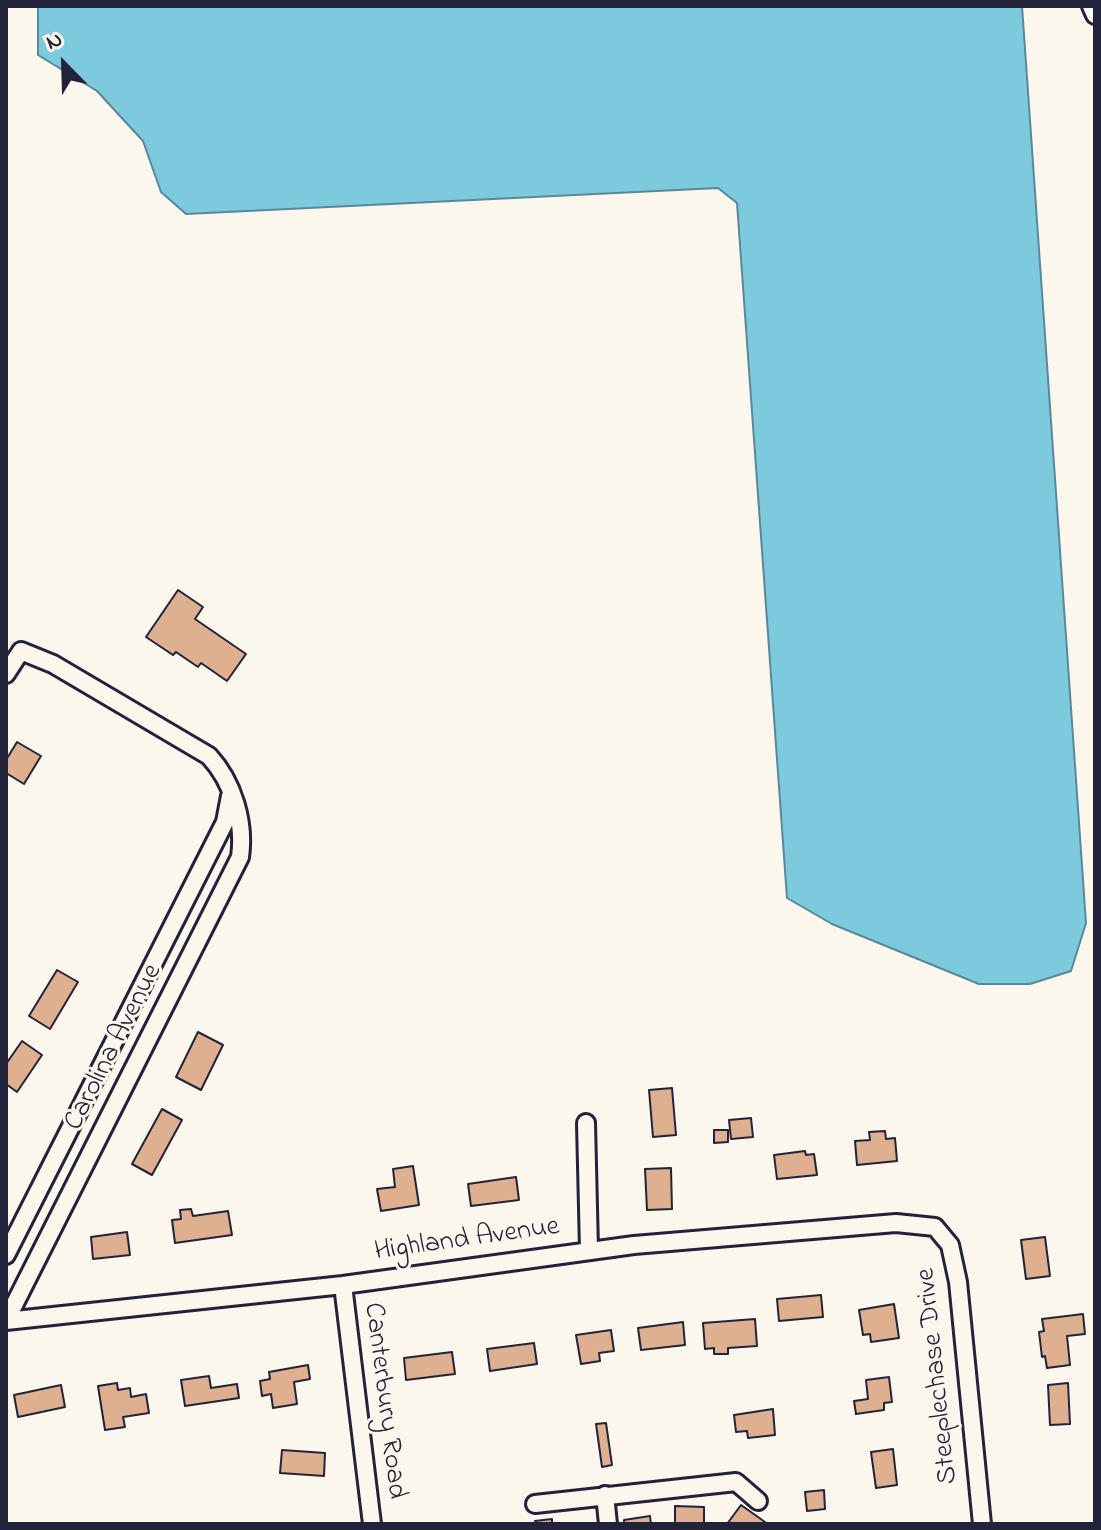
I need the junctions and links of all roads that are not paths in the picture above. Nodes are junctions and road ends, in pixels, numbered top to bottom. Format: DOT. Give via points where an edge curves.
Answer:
graph roads {
  1 [pos="1091,6"];
  2 [pos="1095,15"];
  3 [pos="6,674"];
  4 [pos="230,794"];
  5 [pos="112,1047"];
  6 [pos="138,1059"];
  7 [pos="586,1123"];
  8 [pos="935,1227"];
  9 [pos="589,1250"];
  10 [pos="6,1255"];
  11 [pos="343,1285"];
  12 [pos="6,1321"];
  13 [pos="605,1495"];
  14 [pos="758,1501"];
  15 [pos="535,1504"];
  16 [pos="372,1524"];
  17 [pos="608,1524"];
  18 [pos="982,1524"];
  1 -- 2 [label="street"];
  3 -- 4 [label="street, Carolina Avenue" via="21,651 53,664 209,756 227,780"];
  4 -- 5 [label="street, Carolina Avenue" via="225,822"];
  4 -- 6 [label="street, Carolina Avenue" via="243,836 240,857"];
  5 -- 6 [label="street"];
  5 -- 10 [label="street, Carolina Avenue"];
  6 -- 12 [label="street, Carolina Avenue"];
  7 -- 9 [label="street"];
  8 -- 9 [label="street, Highland Avenue" via="896,1223"];
  8 -- 18 [label="street, Steeplechase Drive" via="950,1245 958,1282"];
  9 -- 11 [label="street, Highland Avenue"];
  11 -- 12 [label="street, Highland Avenue"];
  11 -- 16 [label="street, Canterbury Road"];
  13 -- 14 [label="street" via="736,1482"];
  13 -- 15 [label="street"];
  13 -- 17 [label="street"];
}
